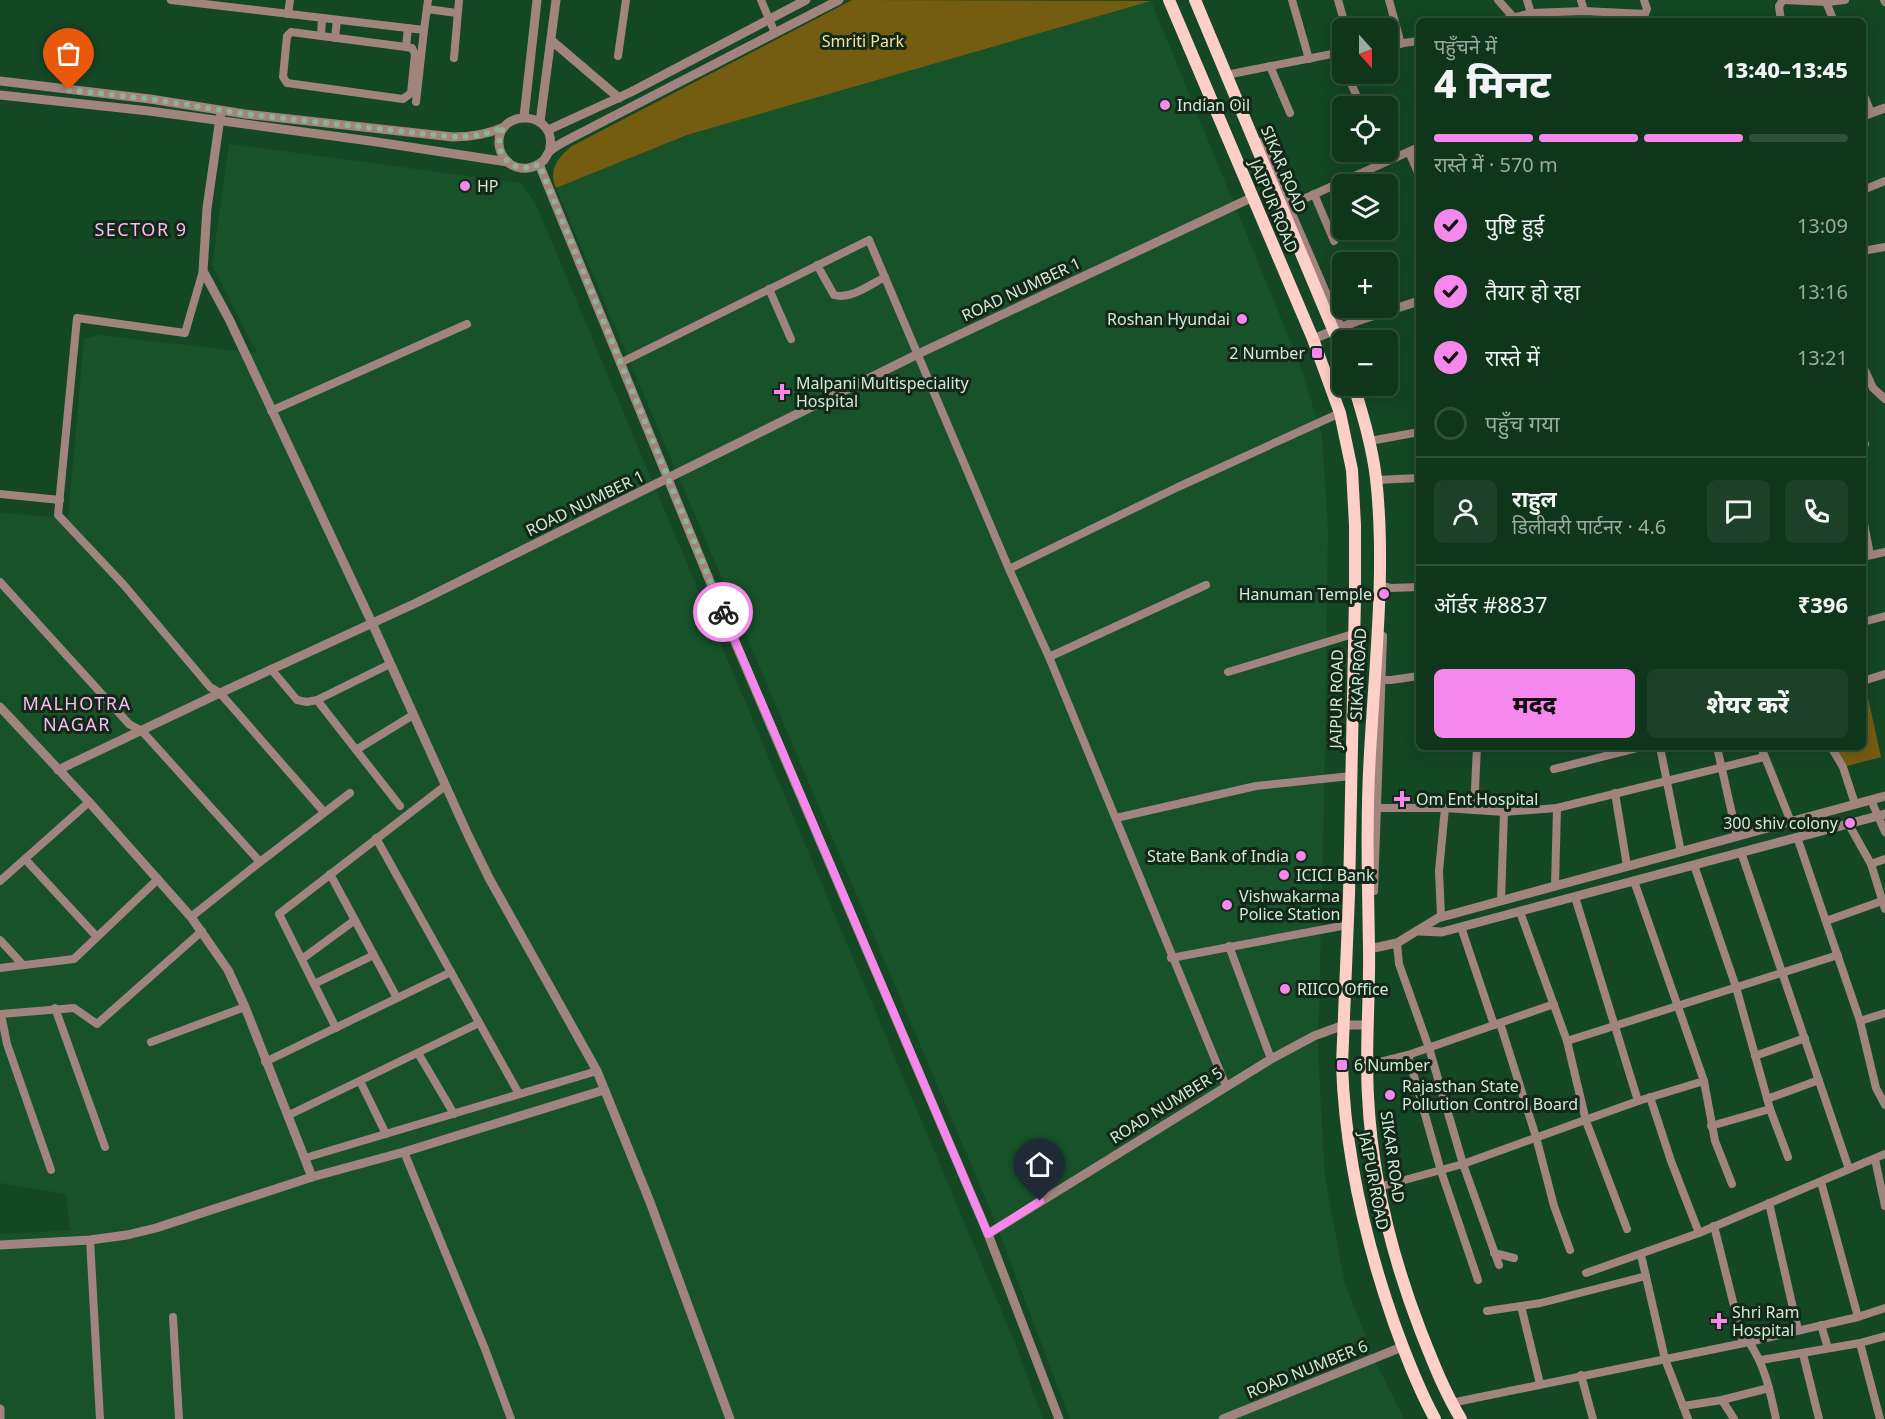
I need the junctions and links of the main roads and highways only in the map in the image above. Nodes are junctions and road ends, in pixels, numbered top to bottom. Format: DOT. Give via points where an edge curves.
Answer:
graph roads {
  1 [pos="1168,0"];
  2 [pos="1195,0"];
  3 [pos="1338,330"];
  4 [pos="1359,396"];
  5 [pos="1435,1419"];
  6 [pos="1461,1419"];
  1 -- 5 [label="main road, JAIPUR ROAD" via="1313,339 1340,413 1350,460 1355,525 1343,1090 1370,1250 1411,1372"];
  2 -- 3 [label="main road, SIKAR ROAD"];
  4 -- 6 [label="main road, SIKAR ROAD" via="1379,480 1381,585 1379,680 1370,754 1372,808 1367,909 1372,1146 1398,1267 1436,1369"];
}
